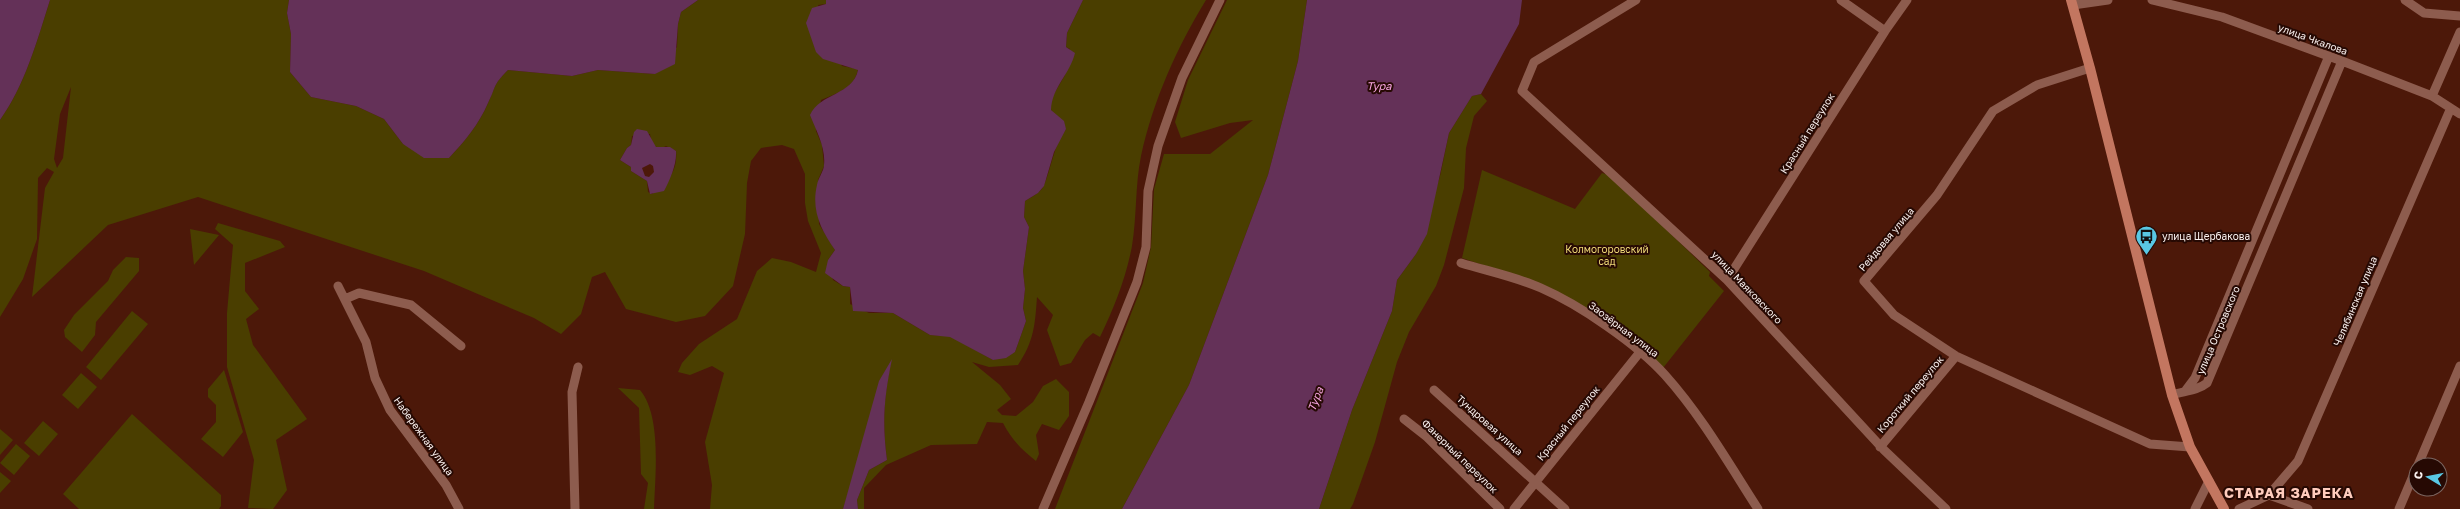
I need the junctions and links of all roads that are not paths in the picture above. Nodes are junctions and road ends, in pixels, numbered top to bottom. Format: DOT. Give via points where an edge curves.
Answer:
graph roads {
  1 [pos="1220,0"];
  2 [pos="1636,0"];
  3 [pos="1841,0"];
  4 [pos="1907,0"];
  5 [pos="2108,0"];
  6 [pos="2152,0"];
  7 [pos="2405,0"];
  8 [pos="2072,2"];
  9 [pos="2460,16"];
  10 [pos="1885,31"];
  11 [pos="2460,32"];
  12 [pos="2329,56"];
  13 [pos="2342,61"];
  14 [pos="2090,68"];
  15 [pos="2432,96"];
  16 [pos="2450,110"];
  17 [pos="2460,114"];
  18 [pos="1461,263"];
  19 [pos="1727,280"];
  20 [pos="338,286"];
  21 [pos="345,299"];
  22 [pos="460,346"];
  23 [pos="1640,352"];
  24 [pos="1956,356"];
  25 [pos="2460,366"];
  26 [pos="578,367"];
  27 [pos="1434,390"];
  28 [pos="2186,390"];
  29 [pos="2172,394"];
  30 [pos="1404,419"];
  31 [pos="1880,446"];
  32 [pos="2190,447"];
  33 [pos="2421,457"];
  34 [pos="1535,480"];
  35 [pos="2209,481"];
  36 [pos="2408,488"];
  37 [pos="2269,495"];
  38 [pos="459,509"];
  39 [pos="575,509"];
  40 [pos="1043,509"];
  41 [pos="1500,509"];
  42 [pos="1514,509"];
  43 [pos="1565,509"];
  44 [pos="1758,509"];
  45 [pos="1946,509"];
  46 [pos="2195,509"];
  47 [pos="2224,509"];
  48 [pos="2239,509"];
  49 [pos="2308,509"];
  50 [pos="2399,509"];
  1 -- 40 [label="street" via="1182,78 1158,146 1148,191 1146,247 1137,282"];
  2 -- 19 [label="street, улица Маяковского" via="1534,62 1522,91"];
  3 -- 10 [label="street"];
  4 -- 10 [label="street, Красный переулок"];
  5 -- 8 [label="street"];
  6 -- 12 [label="street, улица Чкалова" via="2222,17"];
  7 -- 9 [label="street" via="2424,13"];
  8 -- 14 [label="street"];
  10 -- 19 [label="street, Красный переулок"];
  11 -- 15 [label="street"];
  12 -- 13 [label="street, улица Чкалова"];
  12 -- 28 [label="street, улица Островского" via="2195,378"];
  13 -- 15 [label="street, улица Чкалова"];
  13 -- 28 [label="street, улица Островского" via="2208,383 2200,390"];
  14 -- 24 [label="street, Рейдовая улица" via="2037,85 1993,110 1937,195 1864,281 1894,315"];
  14 -- 29 [label="street"];
  15 -- 16 [label="street, улица Чкалова"];
  16 -- 17 [label="street, улица Чкалова"];
  16 -- 37 [label="street, Челябинская улица" via="2298,461"];
  18 -- 23 [label="street, Заозёрная улица" via="1541,288 1584,311"];
  19 -- 31 [label="street, улица Маяковского"];
  20 -- 21 [label="street, Набережная улица"];
  21 -- 22 [label="street" via="359,293 411,305"];
  21 -- 38 [label="street, Набережная улица" via="366,342 375,378 390,410 446,485"];
  23 -- 34 [label="street, Красный переулок"];
  23 -- 44 [label="street, Заозёрная улица" via="1665,374 1712,438"];
  24 -- 31 [label="street, Короткий переулок"];
  24 -- 32 [label="street, Рейдовая улица" via="2150,444"];
  25 -- 33 [label="street"];
  26 -- 39 [label="street" via="572,392"];
  27 -- 34 [label="street, Тундровая улица"];
  28 -- 29 [label="street"];
  29 -- 32 [label="street"];
  30 -- 41 [label="street, Фанерный переулок" via="1427,437"];
  31 -- 45 [label="street, улица Маяковского"];
  32 -- 35 [label="street"];
  34 -- 42 [label="street, Красный переулок"];
  34 -- 43 [label="street, Тундровая улица"];
  35 -- 46 [label="street"];
  35 -- 47 [label="street"];
  36 -- 50 [label="street"];
  37 -- 48 [label="street"];
  37 -- 49 [label="street"];
}
